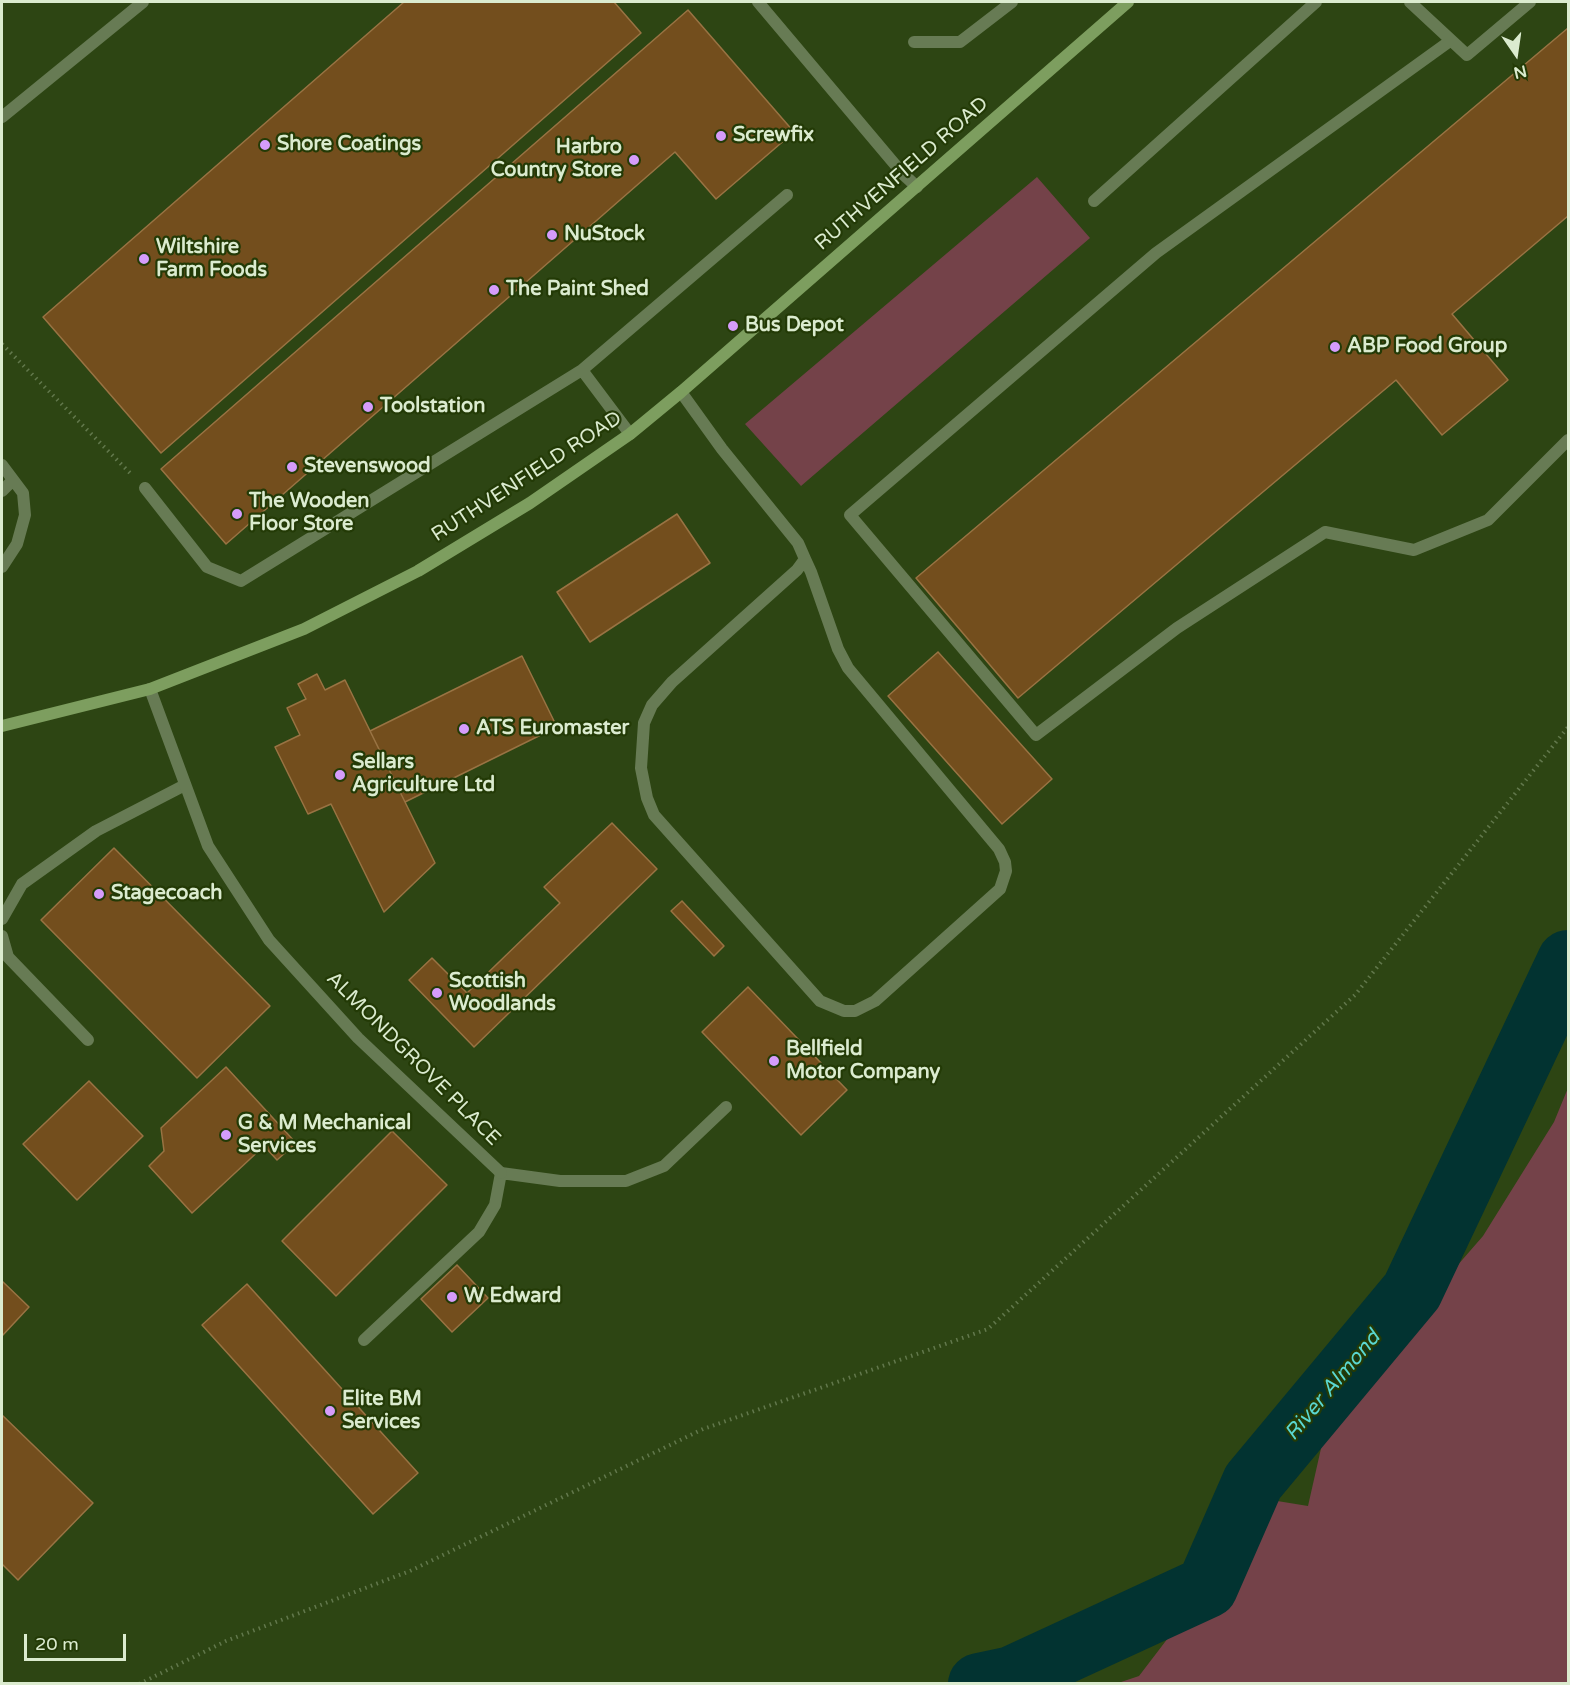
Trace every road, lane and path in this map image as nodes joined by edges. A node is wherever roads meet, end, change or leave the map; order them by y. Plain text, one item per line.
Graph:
1 (143, 2) edge
2 (758, 2) edge
3 (1012, 2) edge
4 (1128, 2) edge
5 (1316, 2) edge
6 (1410, 2) edge
7 (1530, 2) edge
8 (1450, 41) junction
9 (914, 42) dead end
10 (2, 117) edge
11 (917, 187) junction
12 (787, 195) dead end
13 (1094, 201) dead end
14 (2, 344) edge
15 (582, 370) junction
16 (681, 392) junction
17 (630, 434) junction
18 (1569, 440) edge
19 (2, 465) edge
20 (13, 480) junction
21 (145, 488) joint
22 (2, 491) edge
23 (805, 559) junction
24 (2, 567) edge
25 (150, 689) junction
26 (2, 726) edge
27 (1569, 727) edge
28 (185, 785) junction
29 (2, 919) edge
30 (2, 936) edge
31 (88, 1040) dead end
32 (726, 1107) dead end
33 (501, 1173) junction
34 (364, 1340) dead end
35 (139, 1683) edge

1 - 10 street
2 - 11 street
3 - 9 street
4 - 11 street, RUTHVENFIELD ROAD
5 - 13 street
6 - 8 street
7 - 8 street
8 - 18 street
11 - 16 street, RUTHVENFIELD ROAD
12 - 15 street
14 - 21 path
15 - 17 street
15 - 21 street
16 - 17 street, RUTHVENFIELD ROAD
16 - 23 street
17 - 25 street, RUTHVENFIELD ROAD
19 - 20 street
20 - 22 street
20 - 24 street
23 - 23 street
25 - 26 street, RUTHVENFIELD ROAD
25 - 28 street, ALMONDGROVE PLACE
27 - 35 path
28 - 29 street
28 - 33 street, ALMONDGROVE PLACE
30 - 31 street
32 - 33 street
33 - 34 street

